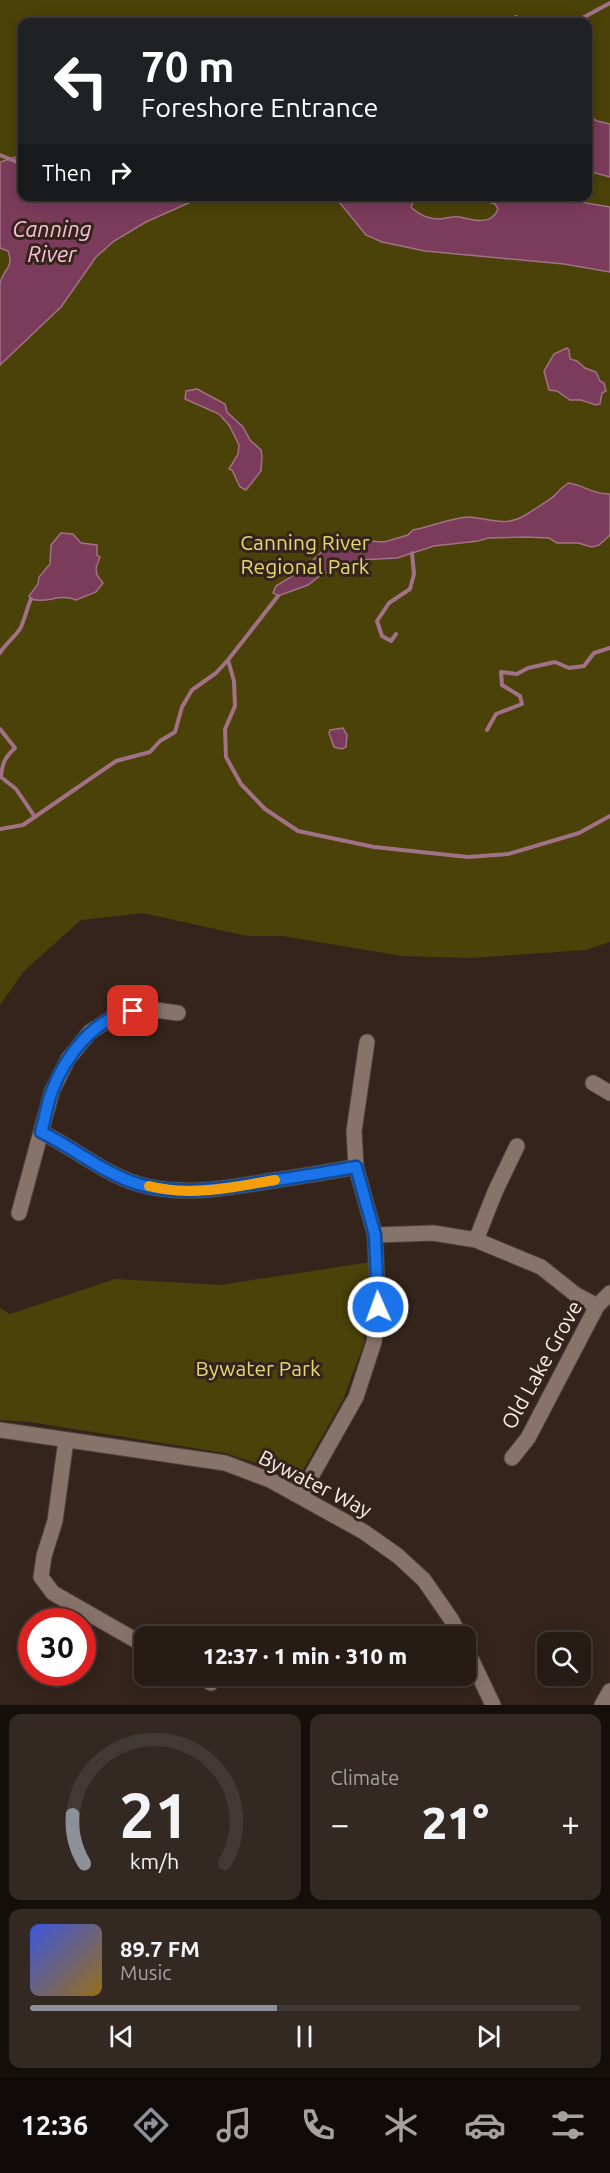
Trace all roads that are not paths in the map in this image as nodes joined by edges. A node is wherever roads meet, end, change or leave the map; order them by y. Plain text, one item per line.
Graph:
1 (178, 1013) dead end
2 (367, 1042) dead end
3 (593, 1083) dead end
4 (610, 1093) edge
5 (41, 1132) junction
6 (517, 1146) dead end
7 (356, 1167) junction
8 (19, 1213) dead end
9 (375, 1235) junction
10 (476, 1240) junction
11 (610, 1293) edge
12 (597, 1306) junction
13 (0, 1430) edge
14 (66, 1440) junction
15 (512, 1458) dead end
16 (300, 1496) junction
17 (455, 1626) edge
18 (134, 1639) edge
19 (476, 1669) edge
20 (610, 1691) edge
21 (493, 1705) edge
22 (602, 1705) edge

1 - 5 street
2 - 7 street
3 - 4 street
5 - 7 street
5 - 8 street
6 - 10 street
7 - 9 street
9 - 10 street
9 - 16 street
10 - 12 street
11 - 12 street, Old Lake Grove
12 - 15 street, Old Lake Grove
13 - 14 street, Bywater Way
14 - 16 street, Bywater Way
14 - 18 street
16 - 17 street, Bywater Way
19 - 21 street
20 - 22 street

